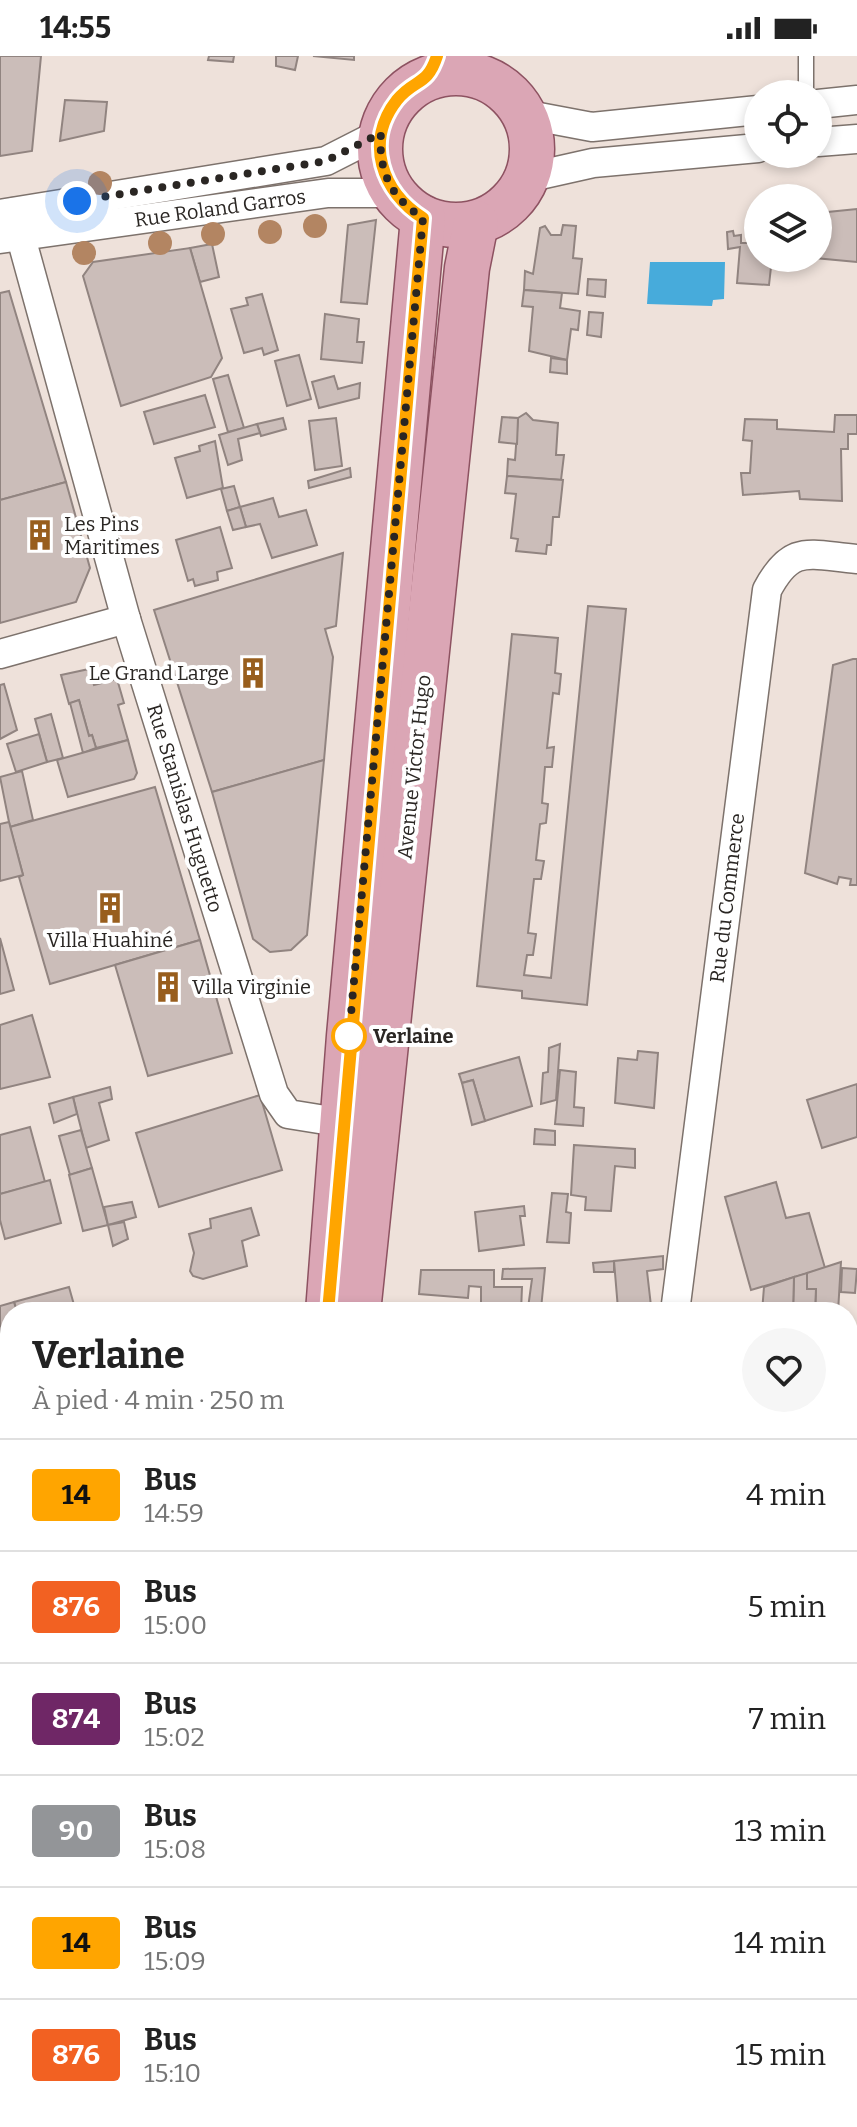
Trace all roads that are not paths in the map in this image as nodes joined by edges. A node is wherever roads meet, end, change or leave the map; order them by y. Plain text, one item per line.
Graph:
1 (806, 56) edge
2 (434, 66) edge
3 (806, 80) edge
4 (505, 85) edge
5 (857, 100) edge
6 (832, 103) edge
7 (744, 111) edge
8 (381, 133) junction
9 (857, 139) edge
10 (832, 141) edge
11 (744, 149) edge
12 (526, 178) junction
13 (408, 206) junction
14 (476, 223) junction
15 (9, 225) edge
16 (857, 559) edge
17 (126, 619) junction
18 (0, 654) edge
19 (344, 1123) junction
20 (329, 1302) edge
21 (359, 1302) edge
22 (676, 1302) edge

1 - 3 lane
2 - 4 main road
2 - 8 main road
4 - 7 street
4 - 12 main road
5 - 6 street
8 - 13 main road
8 - 15 street, Rue Roland Garros
9 - 10 street
11 - 12 street
12 - 14 main road
13 - 14 main road
13 - 15 street, Rue Roland Garros
13 - 19 main road, Avenue Victor Hugo
14 - 21 main road, Avenue Victor Hugo
15 - 17 street, Rue Stanislas Huguetto
16 - 22 street, Rue du Commerce
17 - 18 street
17 - 19 street, Rue Stanislas Huguetto
19 - 20 main road, Avenue Victor Hugo

